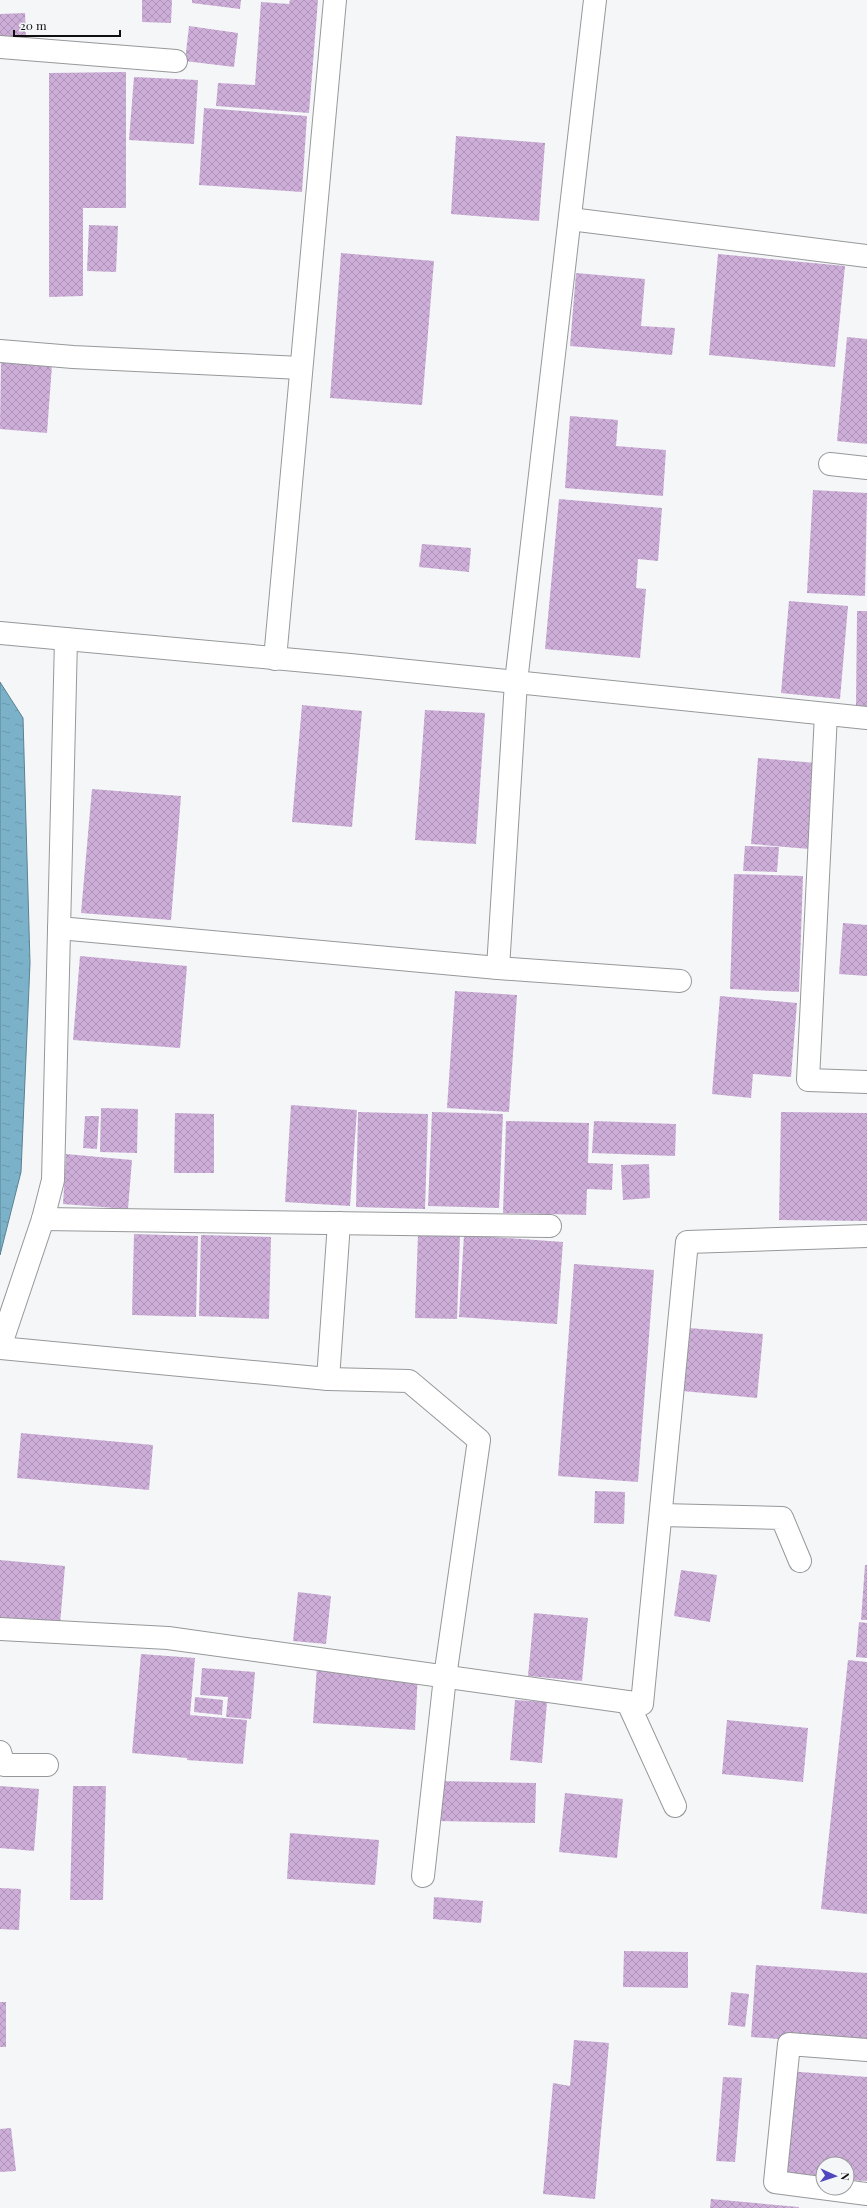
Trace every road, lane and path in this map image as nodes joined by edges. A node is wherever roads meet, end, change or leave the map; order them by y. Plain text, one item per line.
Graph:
1 (335, 0) edge
2 (596, 0) edge
3 (0, 46) edge
4 (176, 61) dead end
5 (570, 219) junction
6 (867, 256) edge
7 (0, 351) edge
8 (301, 368) junction
9 (830, 464) dead end
10 (867, 468) edge
11 (0, 633) edge
12 (66, 639) junction
13 (275, 659) junction
14 (516, 682) junction
15 (826, 714) junction
16 (867, 718) edge
17 (59, 928) junction
18 (498, 968) junction
19 (680, 982) dead end
20 (867, 1082) edge
21 (43, 1219) junction
22 (339, 1223) junction
23 (550, 1226) dead end
24 (867, 1236) edge
25 (0, 1347) edge
26 (328, 1379) junction
27 (661, 1515) junction
28 (800, 1561) dead end
29 (0, 1629) edge
30 (445, 1677) junction
31 (628, 1702) junction
32 (0, 1752) edge
33 (47, 1765) dead end
34 (675, 1806) dead end
35 (423, 1876) dead end
36 (867, 2050) edge
37 (867, 2194) edge

1 - 8 street
2 - 5 street
3 - 4 street
5 - 6 street
5 - 14 street
7 - 8 street
8 - 13 street
9 - 10 street
11 - 12 street
12 - 13 street
12 - 17 street
13 - 14 street
14 - 15 street
14 - 18 street
15 - 16 street
15 - 20 street
17 - 18 street
17 - 21 street
18 - 19 street
21 - 22 street
21 - 25 street
22 - 23 street
22 - 26 street
24 - 27 street
25 - 26 street
26 - 30 street
27 - 28 street
27 - 31 street
29 - 30 street
30 - 31 street
30 - 35 street
31 - 34 street
32 - 33 street
36 - 37 street

